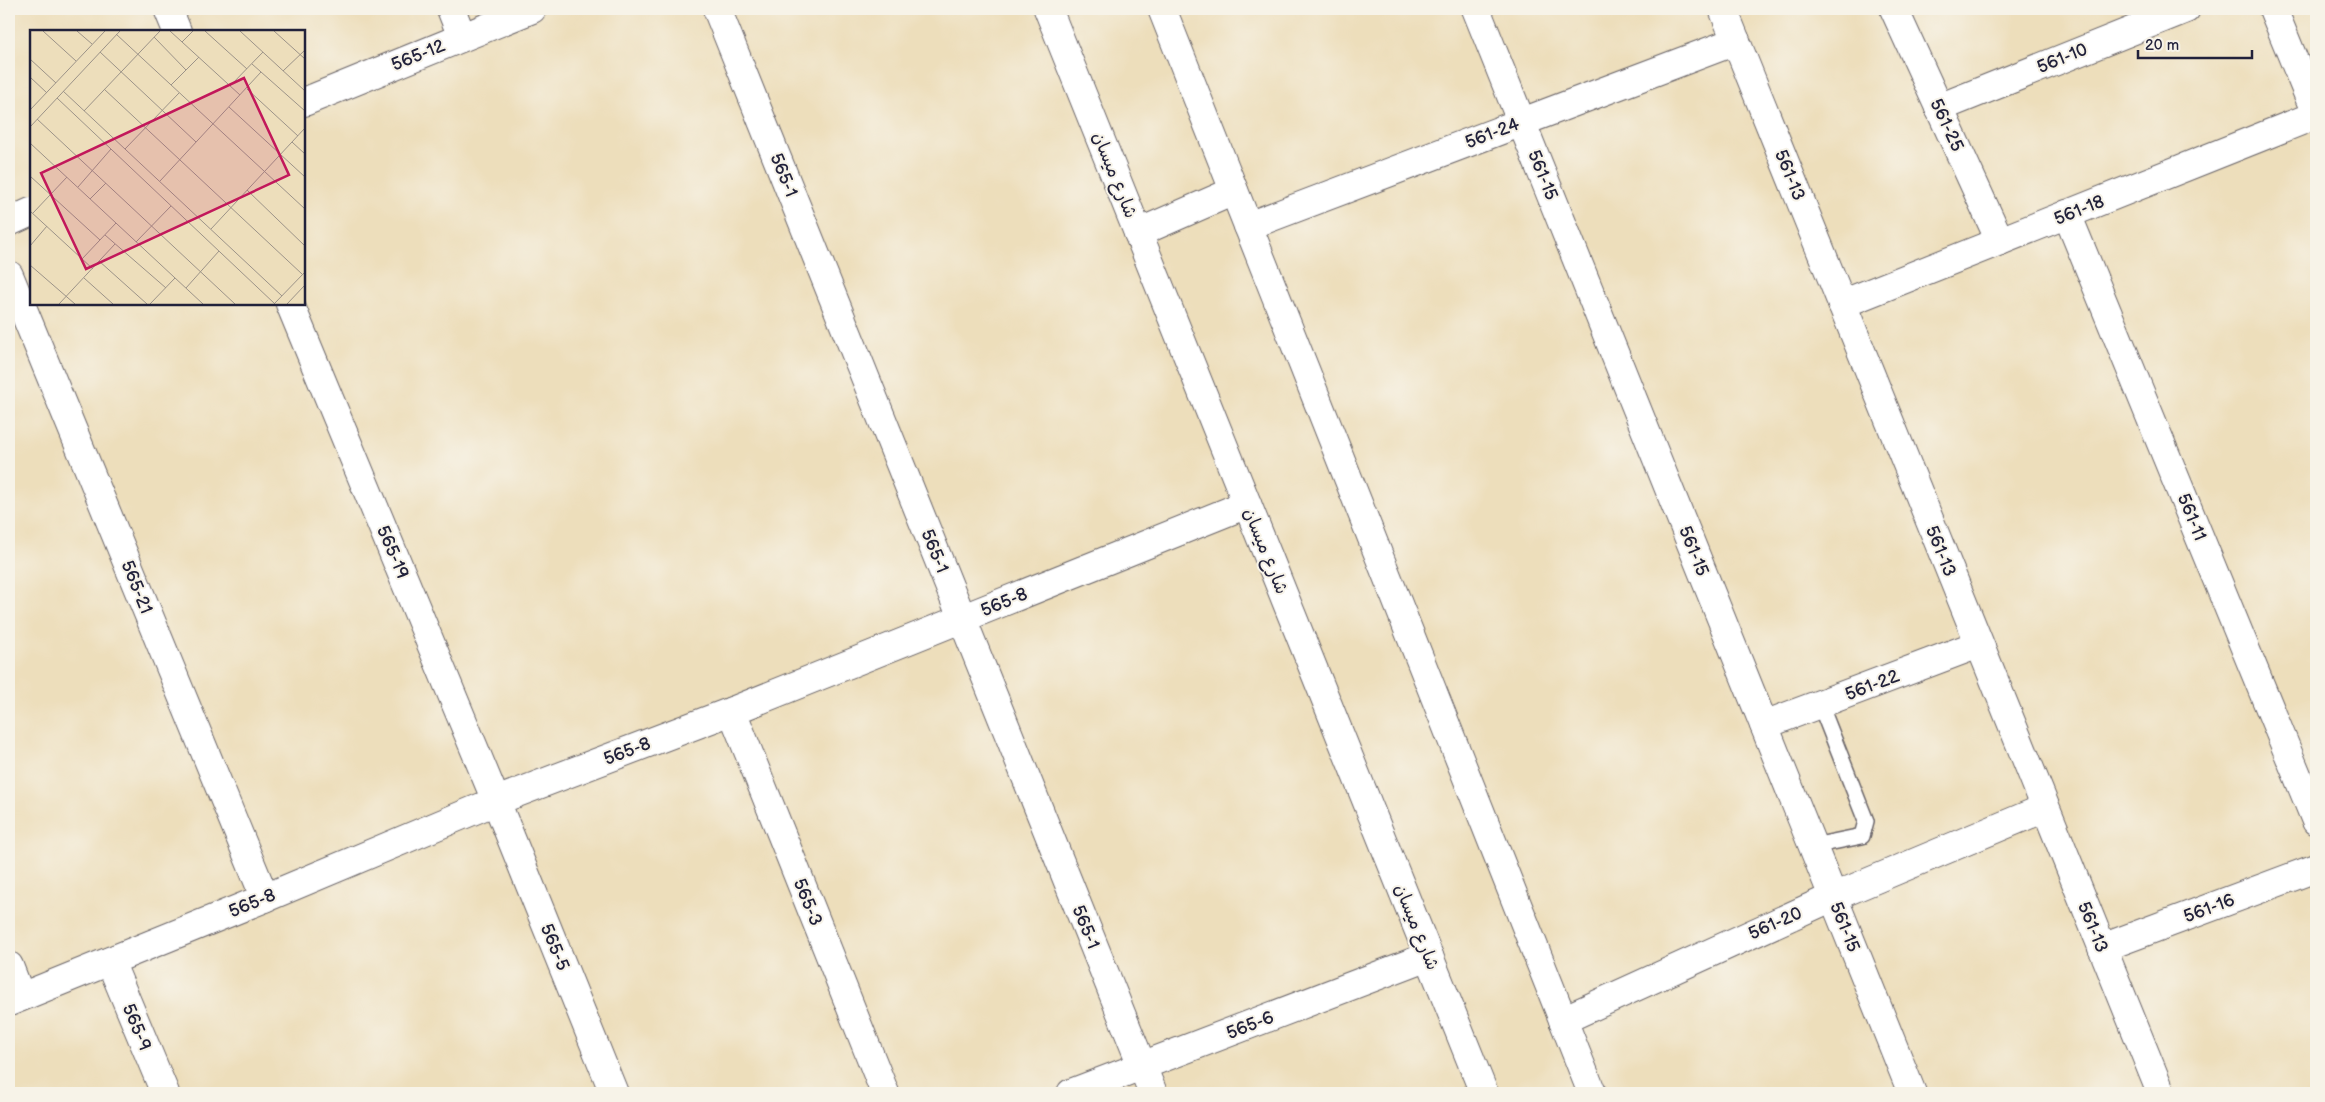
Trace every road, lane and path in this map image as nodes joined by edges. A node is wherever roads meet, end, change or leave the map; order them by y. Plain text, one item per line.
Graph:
1 (168, 9) edge
2 (451, 9) edge
3 (532, 9) edge
4 (717, 9) edge
5 (1048, 9) edge
6 (1162, 9) edge
7 (1476, 9) edge
8 (1723, 9) edge
9 (1894, 9) edge
10 (2273, 9) edge
11 (2173, 11) edge
12 (177, 30) edge
13 (462, 38) junction
14 (1736, 41) junction
15 (305, 102) edge
16 (1939, 108) junction
17 (2316, 115) edge
18 (1521, 122) junction
19 (1234, 191) junction
20 (30, 212) edge
21 (2068, 214) junction
22 (9, 222) edge
23 (1248, 226) junction
24 (1138, 233) junction
25 (2000, 241) junction
26 (9, 275) edge
27 (1842, 304) junction
28 (290, 305) edge
29 (1247, 504) junction
30 (962, 619) junction
31 (1979, 644) junction
32 (1820, 704) junction
33 (732, 711) junction
34 (1764, 725) junction
35 (496, 801) junction
36 (2045, 808) junction
37 (2316, 821) edge
38 (1813, 846) junction
39 (2316, 868) edge
40 (1833, 897) junction
41 (265, 898) junction
42 (2102, 948) junction
43 (1428, 956) junction
44 (110, 961) junction
45 (9, 966) edge
46 (15, 999) edge
47 (1563, 1020) junction
48 (1142, 1066) junction
49 (161, 1092) edge
50 (614, 1093) edge
51 (885, 1093) edge
52 (1071, 1093) edge
53 (1153, 1093) edge
54 (1484, 1093) edge
55 (1592, 1093) edge
56 (1912, 1093) edge
57 (2161, 1093) edge

1 - 12 street
2 - 13 street
3 - 13 street, 565-12
4 - 30 street, 565-1
5 - 24 street, شارع ميسان
6 - 19 street
7 - 18 street, 561-15
8 - 14 street, 561-13
9 - 16 street, 561-25
10 - 17 street
11 - 16 street, 561-10
13 - 15 street, 565-12
14 - 18 street, 561-24
14 - 27 street, 561-13
16 - 25 street, 561-25
17 - 21 street, 561-18
18 - 23 street, 561-24
18 - 34 street, 561-15
19 - 23 street
19 - 24 street
20 - 22 street
21 - 25 street, 561-18
21 - 37 street, 561-11
23 - 47 street
24 - 29 street, شارع ميسان
25 - 27 street, 561-18
26 - 41 street, 565-21
27 - 31 street, 561-13
28 - 35 street, 565-19
29 - 30 street, 565-8
29 - 43 street, شارع ميسان
30 - 33 street, 565-8
30 - 48 street, 565-1
31 - 32 street, 561-22
31 - 36 street, 561-13
32 - 34 street, 561-22
32 - 38 lane
33 - 35 street, 565-8
33 - 51 street, 565-3
34 - 38 street, 561-15
35 - 41 street, 565-8
35 - 50 street, 565-5
36 - 40 street, 561-20
36 - 42 street, 561-13
38 - 40 street, 561-15
39 - 42 street, 561-16
40 - 47 street, 561-20
40 - 56 street, 561-15
41 - 44 street, 565-8
42 - 57 street, 561-13
43 - 48 street, 565-6
43 - 54 street, شارع ميسان
44 - 46 street, 565-8
44 - 49 street, 565-9
45 - 46 street
47 - 55 street
48 - 52 street, 565-6
48 - 53 street, 565-1

